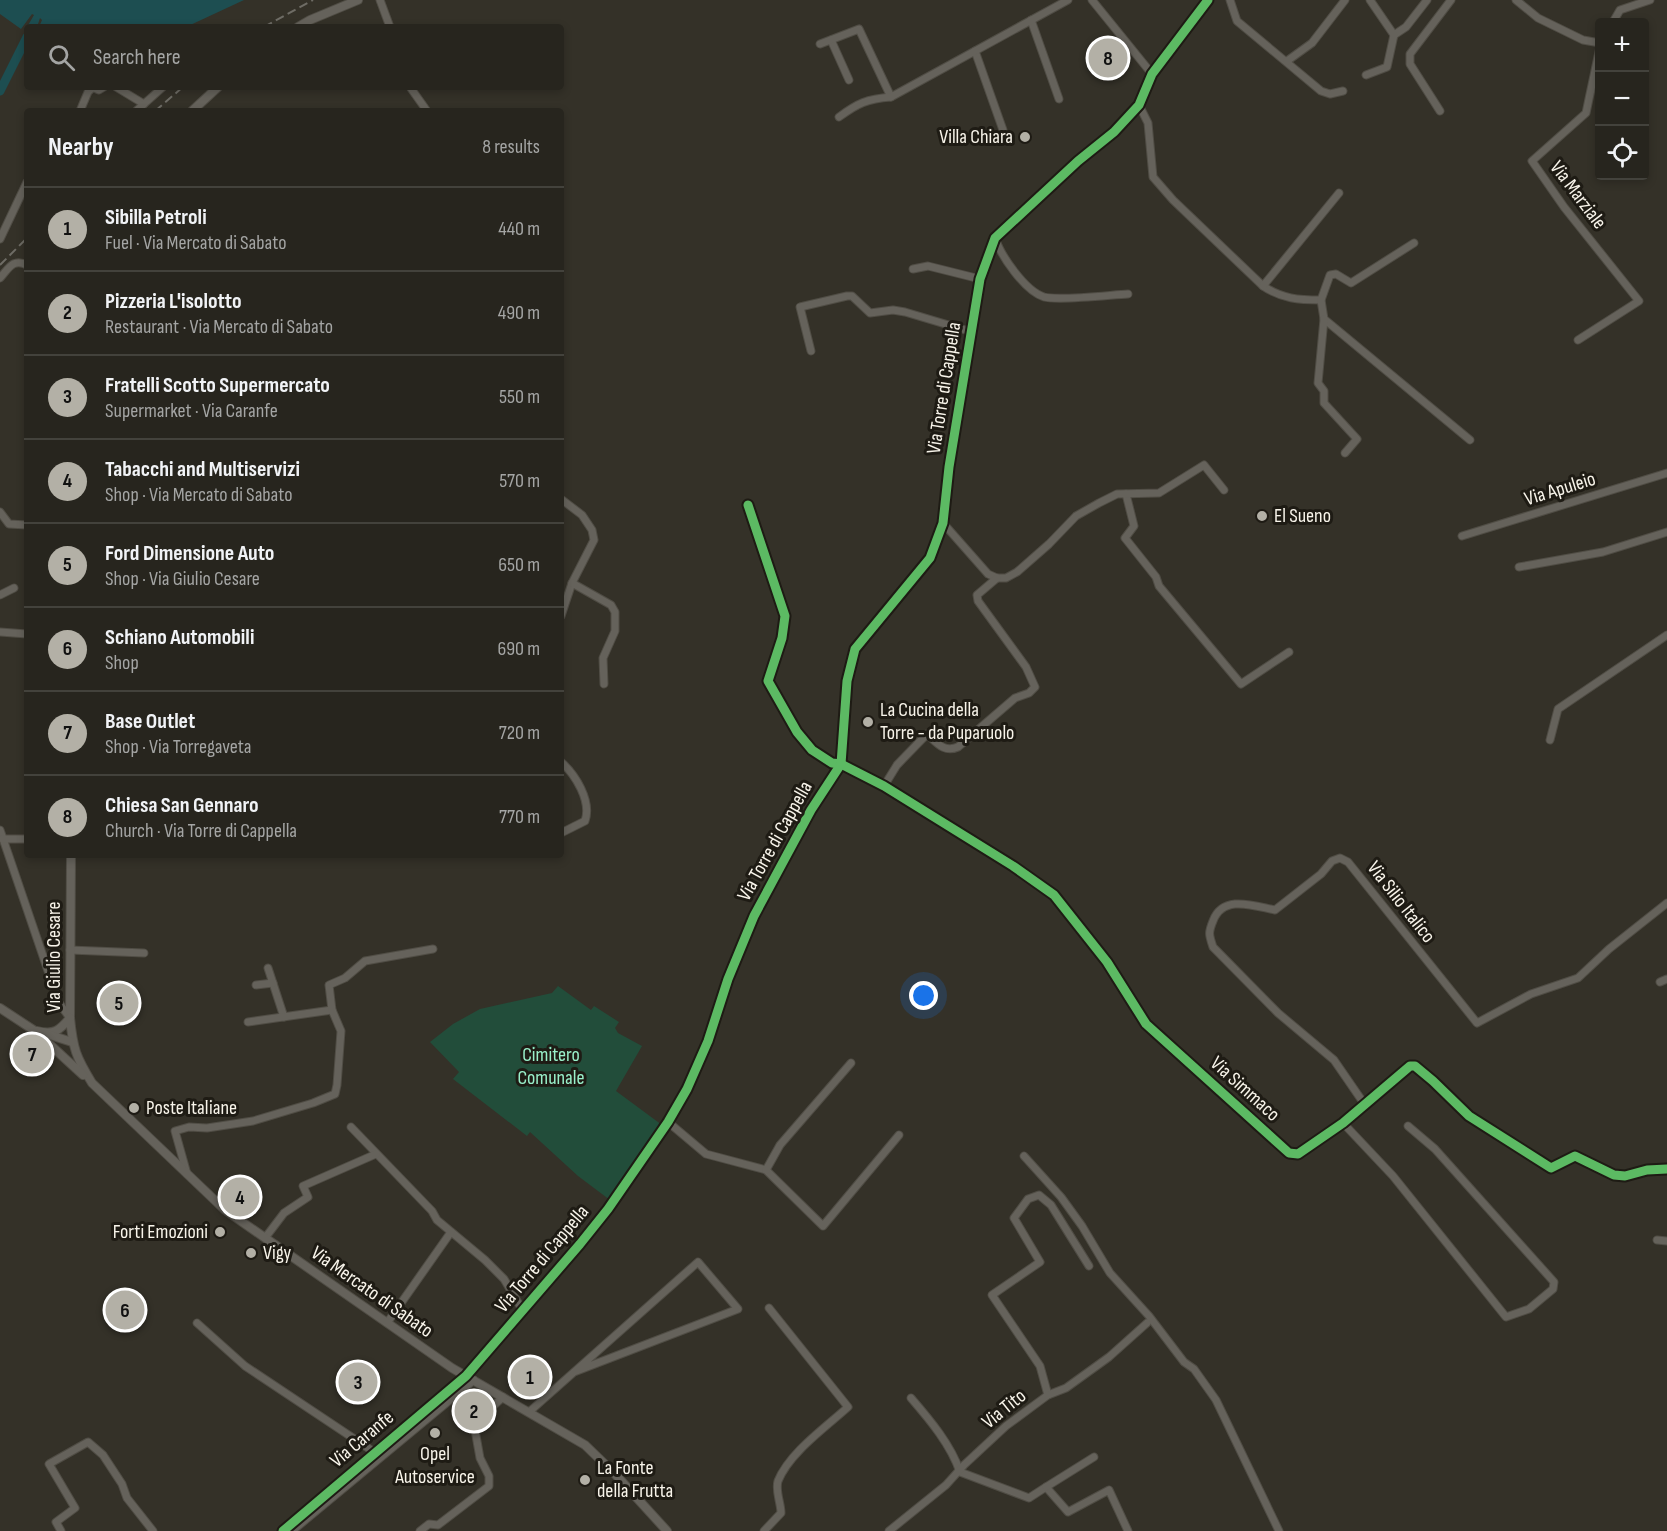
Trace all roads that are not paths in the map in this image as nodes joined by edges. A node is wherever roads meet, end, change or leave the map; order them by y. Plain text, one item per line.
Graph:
1 (358, 0) edge
2 (380, 0) edge
3 (1068, 0) edge
4 (1092, 0) edge
5 (1208, 0) edge
6 (1230, 0) edge
7 (1345, 0) edge
8 (1370, 0) edge
9 (1427, 0) edge
10 (1451, 0) edge
11 (1516, 0) edge
12 (1650, 0) edge
13 (1615, 18) edge
14 (1030, 20) junction
15 (303, 24) edge
16 (389, 24) edge
17 (1394, 35) junction
18 (831, 40) junction
19 (820, 44) dead end
20 (1595, 44) edge
21 (975, 51) junction
22 (1287, 61) junction
23 (1595, 66) edge
24 (1152, 74) junction
25 (1366, 75) dead end
26 (849, 80) dead end
27 (90, 90) edge
28 (121, 90) edge
29 (160, 90) edge
30 (215, 90) edge
31 (412, 90) edge
32 (1342, 92) dead end
33 (891, 97) junction
34 (1059, 99) dead end
35 (144, 104) junction
36 (1139, 105) junction
37 (81, 108) edge
38 (139, 108) edge
39 (195, 108) edge
40 (425, 108) edge
41 (1440, 111) dead end
42 (839, 117) dead end
43 (1003, 130) dead end
44 (24, 188) edge
45 (1339, 193) dead end
46 (995, 238) junction
47 (0, 239) edge
48 (1414, 243) dead end
49 (24, 264) edge
50 (914, 268) dead end
51 (0, 278) edge
52 (981, 279) junction
53 (1263, 286) junction
54 (1128, 294) dead end
55 (1321, 300) junction
56 (1324, 319) junction
57 (972, 332) junction
58 (1578, 340) dead end
59 (811, 351) dead end
60 (1470, 440) dead end
61 (1345, 453) dead end
62 (1667, 473) edge
63 (1224, 490) dead end
64 (1126, 494) junction
65 (564, 501) edge
66 (748, 505) dead end
67 (0, 512) edge
68 (944, 523) junction
69 (24, 525) edge
70 (1667, 532) edge
71 (1462, 536) dead end
72 (1519, 567) dead end
73 (997, 578) junction
74 (572, 583) junction
75 (14, 588) dead end
76 (0, 595) edge
77 (564, 607) edge
78 (0, 632) edge
79 (24, 633) edge
80 (1667, 635) edge
81 (1289, 652) dead end
82 (604, 684) dead end
83 (1550, 740) dead end
84 (841, 765) junction
85 (564, 766) edge
86 (884, 786) junction
87 (0, 830) edge
88 (564, 832) edge
89 (24, 838) edge
90 (3, 839) junction
91 (71, 858) edge
92 (1667, 903) edge
93 (433, 949) dead end
94 (70, 950) junction
95 (144, 953) dead end
96 (268, 968) dead end
97 (273, 983) junction
98 (256, 985) dead end
99 (0, 1008) edge
100 (332, 1010) junction
101 (284, 1017) junction
102 (70, 1018) junction
103 (248, 1022) dead end
104 (35, 1031) junction
105 (72, 1042) junction
106 (51, 1044) junction
107 (77, 1058) joint
108 (851, 1063) dead end
109 (92, 1083) junction
110 (1365, 1105) junction
111 (668, 1122) junction
112 (1343, 1123) junction
113 (1408, 1126) dead end
114 (351, 1127) dead end
115 (899, 1135) dead end
116 (376, 1154) junction
117 (1024, 1156) dead end
118 (1667, 1169) edge
119 (766, 1170) junction
120 (187, 1174) junction
121 (451, 1232) junction
122 (265, 1238) junction
123 (1657, 1240) dead end
124 (1667, 1241) edge
125 (1089, 1266) dead end
126 (769, 1308) dead end
127 (523, 1311) junction
128 (197, 1323) dead end
129 (387, 1323) junction
130 (1147, 1323) dead end
131 (574, 1372) junction
132 (470, 1378) junction
133 (1048, 1395) junction
134 (503, 1396) junction
135 (912, 1398) dead end
136 (529, 1412) junction
137 (374, 1452) junction
138 (1094, 1457) dead end
139 (960, 1472) junction
140 (1046, 1487) junction
141 (440, 1528) edge
142 (61, 1531) edge
143 (153, 1531) edge
144 (283, 1531) edge
145 (292, 1531) edge
146 (420, 1531) edge
147 (667, 1531) edge
148 (764, 1531) edge
149 (889, 1531) edge
150 (1128, 1531) edge
151 (1279, 1531) edge

1 - 15 street
2 - 16 street
3 - 14 street
4 - 24 street
5 - 24 street, Via Torre di Cappella
6 - 22 street
7 - 22 street
8 - 17 street
9 - 17 street
10 - 41 street
11 - 20 street, Via Marziale
12 - 13 street
14 - 21 street
14 - 34 street
17 - 25 street
18 - 19 street
18 - 26 street
18 - 33 street
21 - 33 street
21 - 43 street
22 - 32 street
23 - 58 street, Via Marziale
24 - 36 street, Via Torre di Cappella
27 - 37 street
28 - 35 street
29 - 35 street
30 - 39 street
31 - 40 street
33 - 42 street
35 - 38 street
36 - 46 street, Via Torre di Cappella
36 - 53 street
44 - 47 street
45 - 53 street
46 - 52 street, Via Torre di Cappella
46 - 54 street
48 - 55 street
49 - 51 street
50 - 52 street
52 - 57 street, Via Torre di Cappella
53 - 55 street
55 - 56 street
56 - 60 street
56 - 61 street
57 - 59 street
57 - 68 street, Via Torre di Cappella
62 - 71 street, Via Apuleio
63 - 64 street
64 - 73 street
64 - 81 street
65 - 74 street
66 - 84 street, Via Simmaco
67 - 69 street
68 - 73 street
68 - 84 street, Via Torre di Cappella
70 - 72 street
73 - 86 street
74 - 77 street
74 - 82 street
75 - 76 street
78 - 79 street
80 - 83 street
84 - 86 street, Via Simmaco
84 - 111 street, Via Torre di Cappella
85 - 88 street
86 - 112 street, Via Simmaco
87 - 90 street
89 - 90 street
90 - 102 street
91 - 94 street, Via Giulio Cesare
92 - 110 street, Via Silio Italico
93 - 100 street
94 - 95 street
94 - 102 street, Via Giulio Cesare
96 - 97 street
97 - 98 street
97 - 101 street
99 - 104 street
100 - 101 street
100 - 120 street
101 - 103 street
102 - 104 street
102 - 105 street, Via Giulio Cesare
104 - 105 street
104 - 106 street
105 - 106 street
105 - 107 street, Via Giulio Cesare
106 - 109 street
107 - 109 street, Via Mercato di Sabato
108 - 119 street
109 - 120 street, Via Mercato di Sabato
110 - 112 street, Via Simmaco
110 - 118 street, Via Simmaco
111 - 119 street
111 - 127 street, Via Torre di Cappella
112 - 113 street
114 - 116 street
115 - 119 street
116 - 121 street
116 - 122 street
117 - 151 street
120 - 122 street, Via Mercato di Sabato
121 - 127 street
121 - 129 street
122 - 129 street, Via Mercato di Sabato
123 - 124 street
125 - 133 street
126 - 148 street
127 - 132 street, Via Torre di Cappella
128 - 137 street
129 - 132 street, Via Mercato di Sabato
130 - 133 street, Via Tito
131 - 131 street
131 - 136 street
132 - 134 street, Via Mercato di Sabato
132 - 137 street, Via Caranfe
132 - 145 street
133 - 139 street, Via Tito
134 - 136 street, Via Mercato di Sabato
134 - 141 street
135 - 139 street
136 - 147 street, Via Mercato di Sabato
137 - 144 street, Via Caranfe
138 - 140 street
139 - 140 street
139 - 149 street, Via Tito
140 - 150 street
141 - 146 street
142 - 143 street

